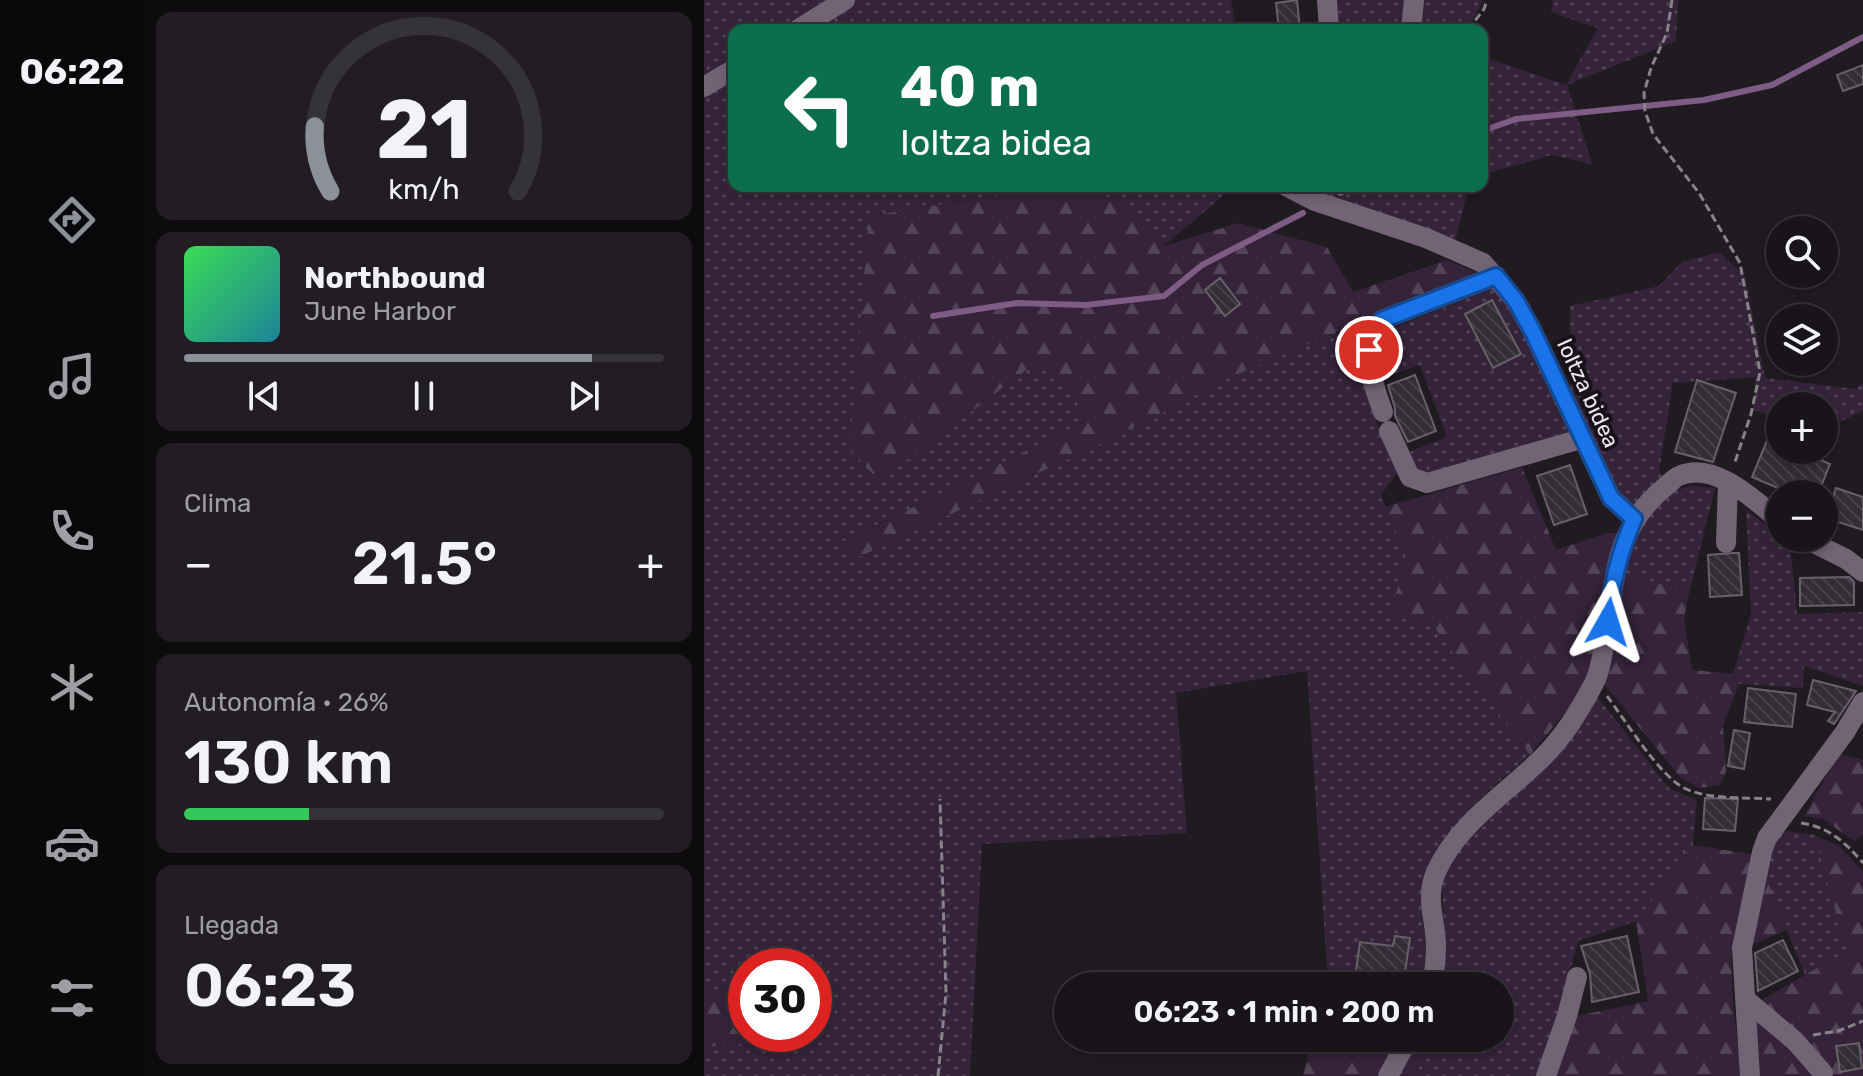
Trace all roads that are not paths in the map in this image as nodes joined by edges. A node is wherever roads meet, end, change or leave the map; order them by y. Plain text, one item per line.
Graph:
1 (845, 0) edge
2 (1327, 0) edge
3 (1414, 0) edge
4 (807, 24) edge
5 (1329, 24) edge
6 (1412, 24) edge
7 (728, 73) edge
8 (704, 87) edge
9 (1310, 193) edge
10 (1496, 276) junction
11 (1581, 439) junction
12 (1728, 482) junction
13 (1766, 510) edge
14 (1634, 519) junction
15 (1726, 543) dead end
16 (1832, 552) edge
17 (1863, 572) edge
18 (1863, 702) edge
19 (1433, 972) edge
20 (1577, 977) dead end
21 (1745, 999) junction
22 (1403, 1052) edge
23 (1396, 1071) edge
24 (1823, 1073) dead end
25 (1546, 1076) edge
26 (1750, 1076) edge

1 - 4 street
2 - 5 street
3 - 6 street
7 - 8 street
9 - 10 street, Ioltza bidea
10 - 11 street, Ioltza bidea
10 - 11 street
11 - 14 street, Ioltza bidea
12 - 13 street
12 - 14 street
12 - 15 street
14 - 19 street
16 - 17 street
18 - 21 street
20 - 25 street
21 - 24 street
21 - 26 street
22 - 23 street

